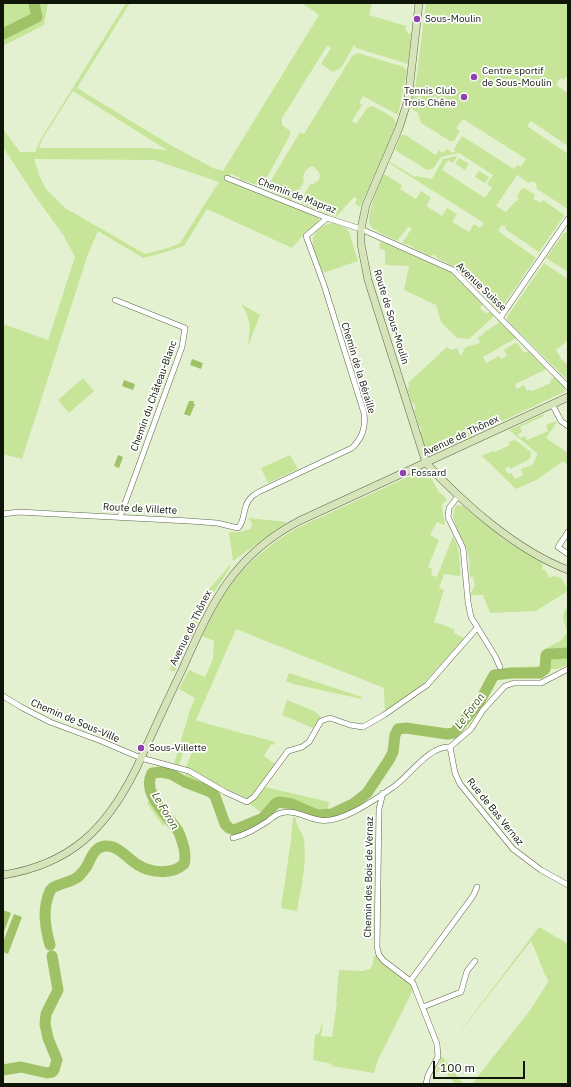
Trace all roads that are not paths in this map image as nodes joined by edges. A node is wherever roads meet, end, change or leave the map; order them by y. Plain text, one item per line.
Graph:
1 (420, 3) edge
2 (227, 178) dead end
3 (327, 218) junction
4 (568, 219) edge
5 (362, 229) junction
6 (115, 300) dead end
7 (500, 318) junction
8 (568, 387) edge
9 (568, 397) edge
10 (552, 404) junction
11 (568, 426) edge
12 (426, 463) junction
13 (254, 495) joint
14 (459, 495) junction
15 (3, 514) edge
16 (120, 517) junction
17 (568, 532) edge
18 (568, 554) edge
19 (568, 570) edge
20 (477, 628) junction
21 (500, 667) dead end
22 (568, 669) edge
23 (3, 696) edge
24 (450, 747) junction
25 (141, 758) junction
26 (383, 793) junction
27 (233, 838) dead end
28 (3, 875) edge
29 (568, 885) edge
30 (477, 887) dead end
31 (475, 961) dead end
32 (411, 980) junction
33 (423, 1007) junction
34 (426, 1084) edge

1 - 5 main road, Route de Sous-Moulin
2 - 3 street, Chemin de Mapraz
3 - 5 street, Chemin de Mapraz
3 - 13 street, Chemin de la Béraille
4 - 7 street
5 - 7 street, Avenue Suisse
5 - 12 main road, Route de Sous-Moulin
6 - 16 street, Chemin du Château-Blanc
7 - 8 street, Avenue Suisse
9 - 10 main road, Avenue de Thônex
10 - 11 street
10 - 12 main road, Avenue de Thônex
12 - 14 main road, Route de Sous-Moulin
12 - 25 main road, Avenue de Thônex
13 - 16 street, Route de Villette
14 - 19 main road, Route de Sous-Moulin
14 - 20 street
15 - 16 street, Route de Villette
17 - 18 street
20 - 21 street
20 - 25 street, Chemin de Sous-Ville
22 - 24 street
23 - 25 street, Chemin de Sous-Ville
24 - 26 street
24 - 29 street, Rue de Bas Vernaz
25 - 28 main road, Avenue de Thônex
26 - 27 street
26 - 32 street, Chemin des Bois de Vernaz
30 - 32 street
31 - 33 street
32 - 33 street
33 - 34 street

